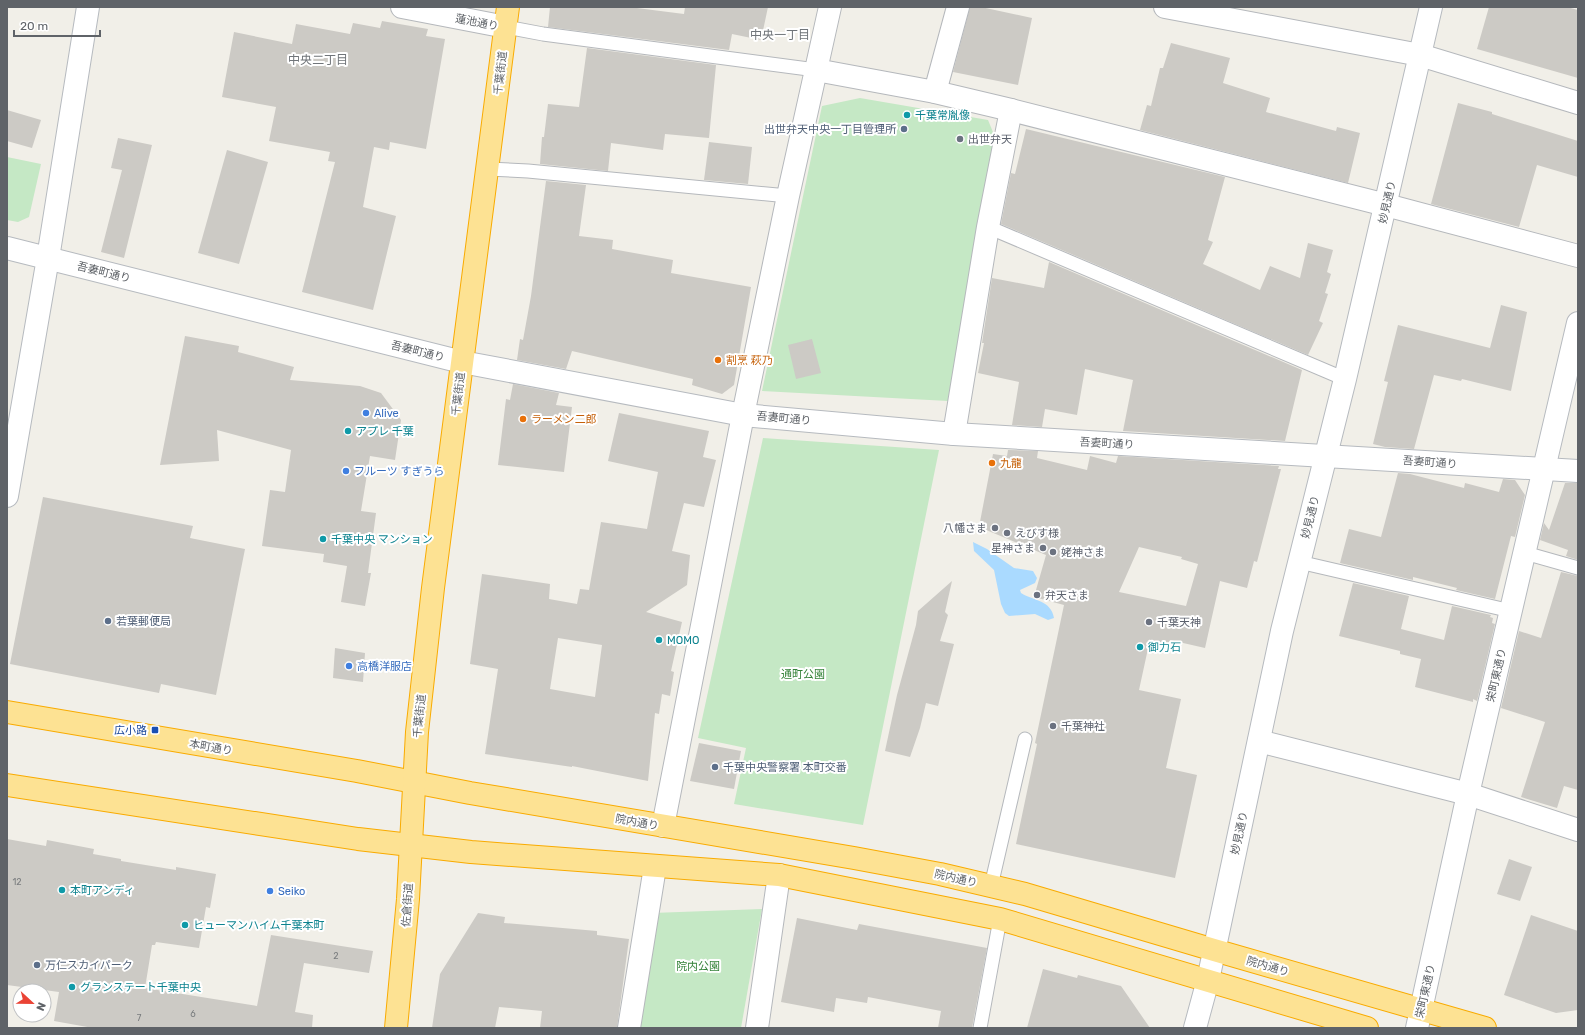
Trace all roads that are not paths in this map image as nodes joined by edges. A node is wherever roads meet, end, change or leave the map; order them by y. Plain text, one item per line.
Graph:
1 (88, 7) edge
2 (402, 7) edge
3 (830, 7) edge
4 (958, 7) edge
5 (1165, 7) edge
6 (1431, 7) edge
7 (1228, 13) edge
8 (507, 17) edge
9 (1420, 55) junction
10 (816, 70) junction
11 (935, 92) junction
12 (1578, 103) edge
13 (1011, 110) junction
14 (488, 169) junction
15 (788, 196) junction
16 (1386, 205) junction
17 (988, 227) junction
18 (7, 248) edge
19 (1578, 256) edge
20 (48, 258) junction
21 (1578, 323) edge
22 (462, 362) junction
23 (1345, 379) junction
24 (743, 415) junction
25 (954, 434) junction
26 (1325, 455) junction
27 (10, 459) edge
28 (1544, 469) junction
29 (1578, 471) edge
30 (7, 496) edge
31 (1525, 553) junction
32 (1299, 562) junction
33 (1578, 568) edge
34 (1511, 611) junction
35 (7, 712) edge
36 (1025, 739) dead end
37 (1259, 741) junction
38 (414, 782) junction
39 (7, 785) edge
40 (1468, 794) junction
41 (663, 826) junction
42 (1578, 830) edge
43 (411, 845) junction
44 (655, 866) junction
45 (779, 875) junction
46 (991, 886) junction
47 (1000, 919) junction
48 (1214, 950) junction
49 (1208, 980) junction
50 (1418, 1019) edge
51 (396, 1028) edge
52 (629, 1028) edge
53 (757, 1028) edge
54 (980, 1028) edge
55 (1195, 1028) edge
56 (1367, 1028) edge
57 (1486, 1028) edge

1 - 20 street
2 - 8 street, 蓮池通り
3 - 10 street
4 - 11 street
5 - 7 street
6 - 9 street, 妙見通り
7 - 9 street
8 - 10 lane
8 - 14 highway, 千葉街道
9 - 12 street
9 - 16 street, 妙見通り
10 - 11 street
10 - 15 street
11 - 13 street
13 - 16 street
13 - 17 street
14 - 15 lane
14 - 22 highway, 千葉街道
15 - 24 street
16 - 19 street
16 - 23 street, 妙見通り
17 - 23 lane
17 - 25 street
18 - 20 street, 吾妻町通り
20 - 22 street, 吾妻町通り
20 - 27 street
21 - 28 street, 栄町東通り
22 - 24 street, 吾妻町通り
22 - 38 highway, 千葉街道
23 - 26 street, 妙見通り
24 - 25 street, 吾妻町通り
24 - 41 street
25 - 26 street, 吾妻町通り
26 - 28 street, 吾妻町通り
26 - 32 street, 妙見通り
27 - 30 street
28 - 29 street, 吾妻町通り
28 - 31 street, 栄町東通り
31 - 33 lane
31 - 34 street, 栄町東通り
32 - 34 lane
32 - 37 street, 妙見通り
34 - 40 street, 栄町東通り
35 - 38 highway, 本町通り
36 - 46 lane
37 - 40 street
37 - 48 street, 妙見通り
38 - 41 highway, 院内通り
38 - 43 highway, 佐倉街道
39 - 43 highway
40 - 42 street
40 - 50 street, 栄町東通り
41 - 46 highway, 院内通り
43 - 44 highway
43 - 51 highway, 佐倉街道
44 - 45 highway
44 - 52 street
45 - 47 highway
45 - 53 street
46 - 48 highway, 院内通り
47 - 49 highway
47 - 54 lane
48 - 49 street, 妙見通り
48 - 50 highway, 院内通り
49 - 55 street, 妙見通り
49 - 56 highway
50 - 57 highway, 院内通り

